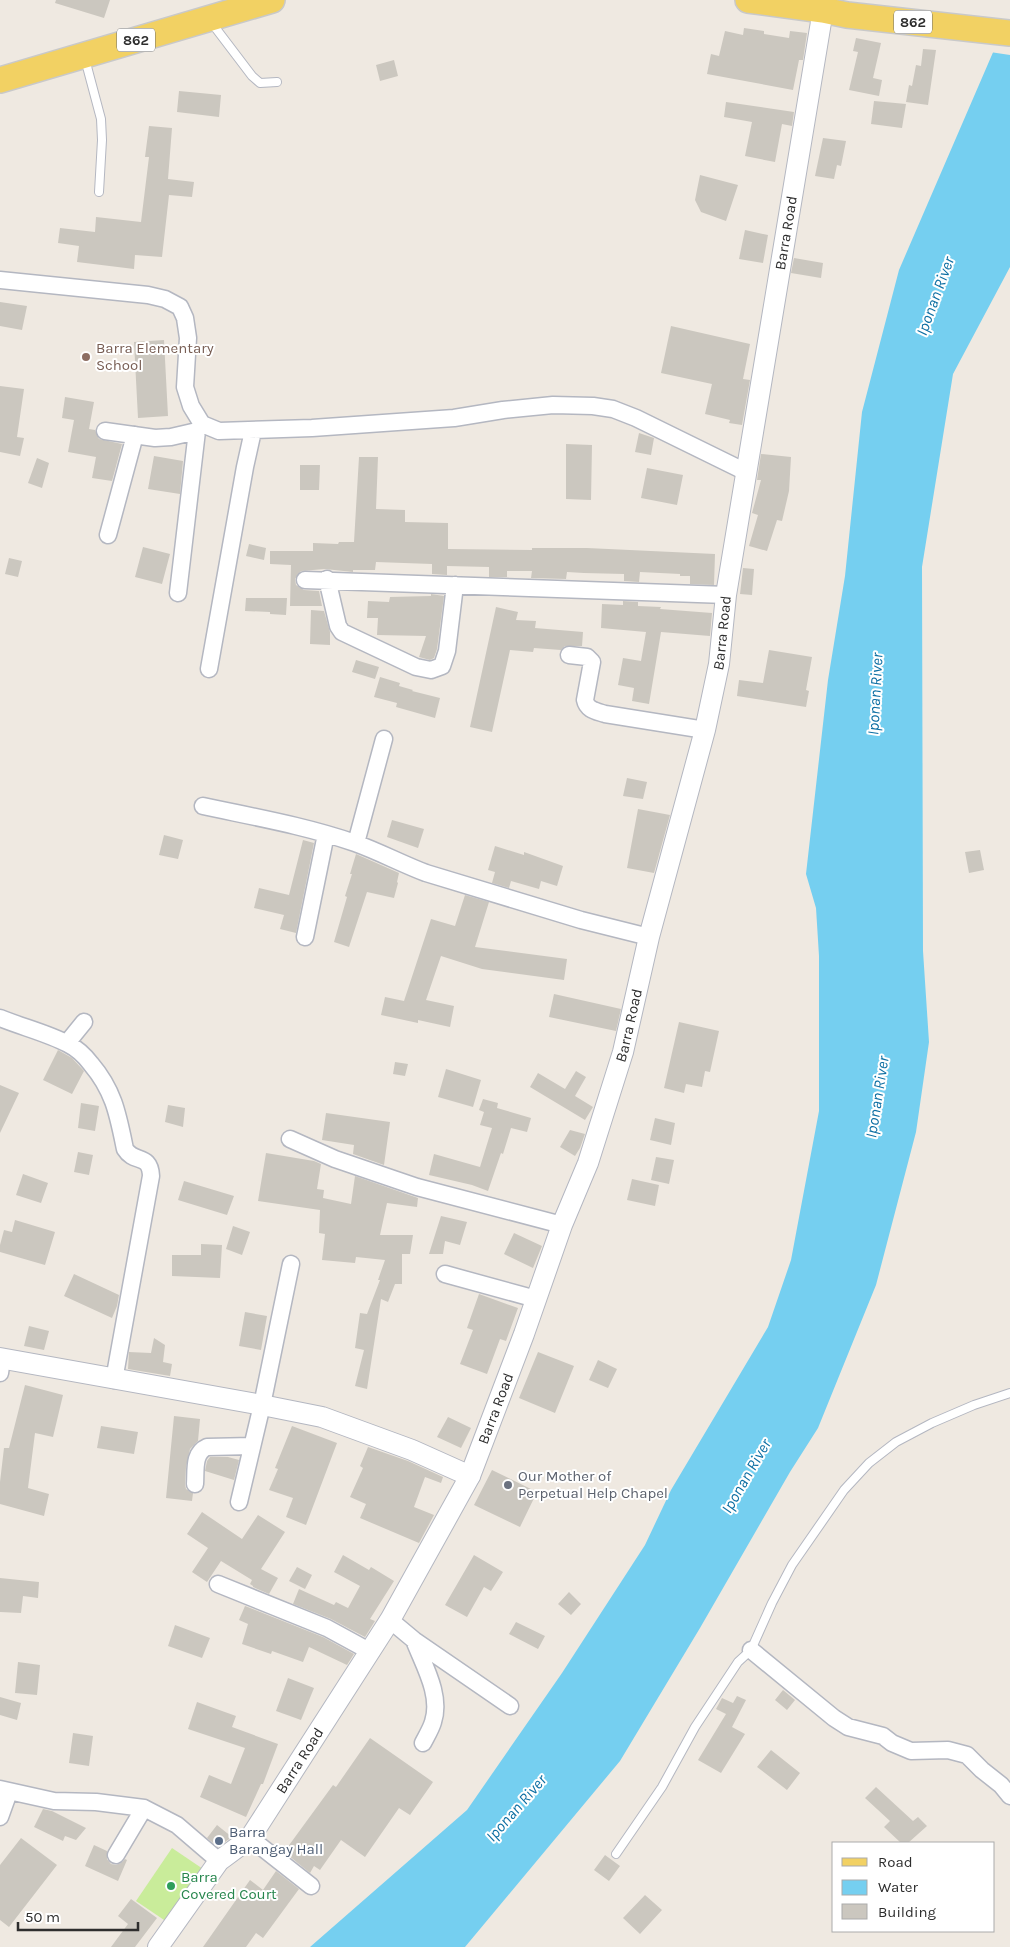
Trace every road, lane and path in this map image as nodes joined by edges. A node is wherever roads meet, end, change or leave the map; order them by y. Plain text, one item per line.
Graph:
1 (272, 0) edge
2 (748, 0) edge
3 (824, 5) edge
4 (208, 18) junction
5 (1010, 33) edge
6 (84, 55) junction
7 (0, 80) edge
8 (277, 82) dead end
9 (99, 192) dead end
10 (0, 280) edge
11 (199, 428) junction
12 (106, 431) dead end
13 (253, 431) junction
14 (135, 436) junction
15 (746, 472) junction
16 (108, 535) dead end
17 (327, 579) junction
18 (305, 580) dead end
19 (455, 585) junction
20 (178, 593) dead end
21 (726, 595) junction
22 (569, 655) dead end
23 (209, 669) dead end
24 (705, 730) junction
25 (384, 739) dead end
26 (203, 806) dead end
27 (326, 834) junction
28 (356, 844) junction
29 (649, 936) junction
30 (305, 937) dead end
31 (0, 1018) edge
32 (84, 1022) dead end
33 (67, 1043) junction
34 (290, 1139) dead end
35 (562, 1225) junction
36 (291, 1264) dead end
37 (446, 1274) dead end
38 (536, 1299) junction
39 (1, 1364) edge
40 (114, 1380) junction
41 (1010, 1393) edge
42 (262, 1405) junction
43 (252, 1446) junction
44 (470, 1476) junction
45 (195, 1484) dead end
46 (238, 1502) dead end
47 (218, 1584) dead end
48 (390, 1620) junction
49 (414, 1640) junction
50 (751, 1650) junction
51 (371, 1652) junction
52 (510, 1706) dead end
53 (423, 1743) dead end
54 (4, 1790) edge
55 (1010, 1796) edge
56 (144, 1808) junction
57 (0, 1817) edge
58 (250, 1838) junction
59 (616, 1854) dead end
60 (116, 1855) dead end
61 (219, 1861) junction
62 (311, 1886) dead end
63 (158, 1947) edge

1 - 4 main road, 862
2 - 3 main road, 862
3 - 5 main road, 862
3 - 15 street, Barra Road
4 - 6 main road, 862
4 - 8 lane
6 - 7 main road, 862
6 - 9 lane
10 - 11 street
11 - 13 street
11 - 14 street
11 - 20 street
12 - 14 street
13 - 15 street
13 - 23 street
14 - 16 street
15 - 21 street, Barra Road
17 - 18 street
17 - 19 street
17 - 19 street
19 - 21 street
21 - 24 street, Barra Road
22 - 24 street
24 - 29 street, Barra Road
25 - 28 street
26 - 27 street
27 - 28 street
27 - 30 street
28 - 29 street
29 - 35 street, Barra Road
31 - 33 street
32 - 33 street
33 - 40 street
34 - 35 street
35 - 38 street, Barra Road
36 - 42 street
37 - 38 street
38 - 44 street, Barra Road
39 - 40 street
40 - 42 street
41 - 50 lane
42 - 43 street
42 - 44 street
43 - 45 street
43 - 46 street
44 - 48 street, Barra Road
47 - 51 street
48 - 49 street
48 - 51 street, Barra Road
49 - 52 street
49 - 53 street
50 - 55 street
50 - 59 lane
51 - 58 street, Barra Road
54 - 56 street
54 - 57 street
56 - 60 street
56 - 61 street
58 - 61 street, Barra Road
58 - 62 street
61 - 63 street, Barra Road

